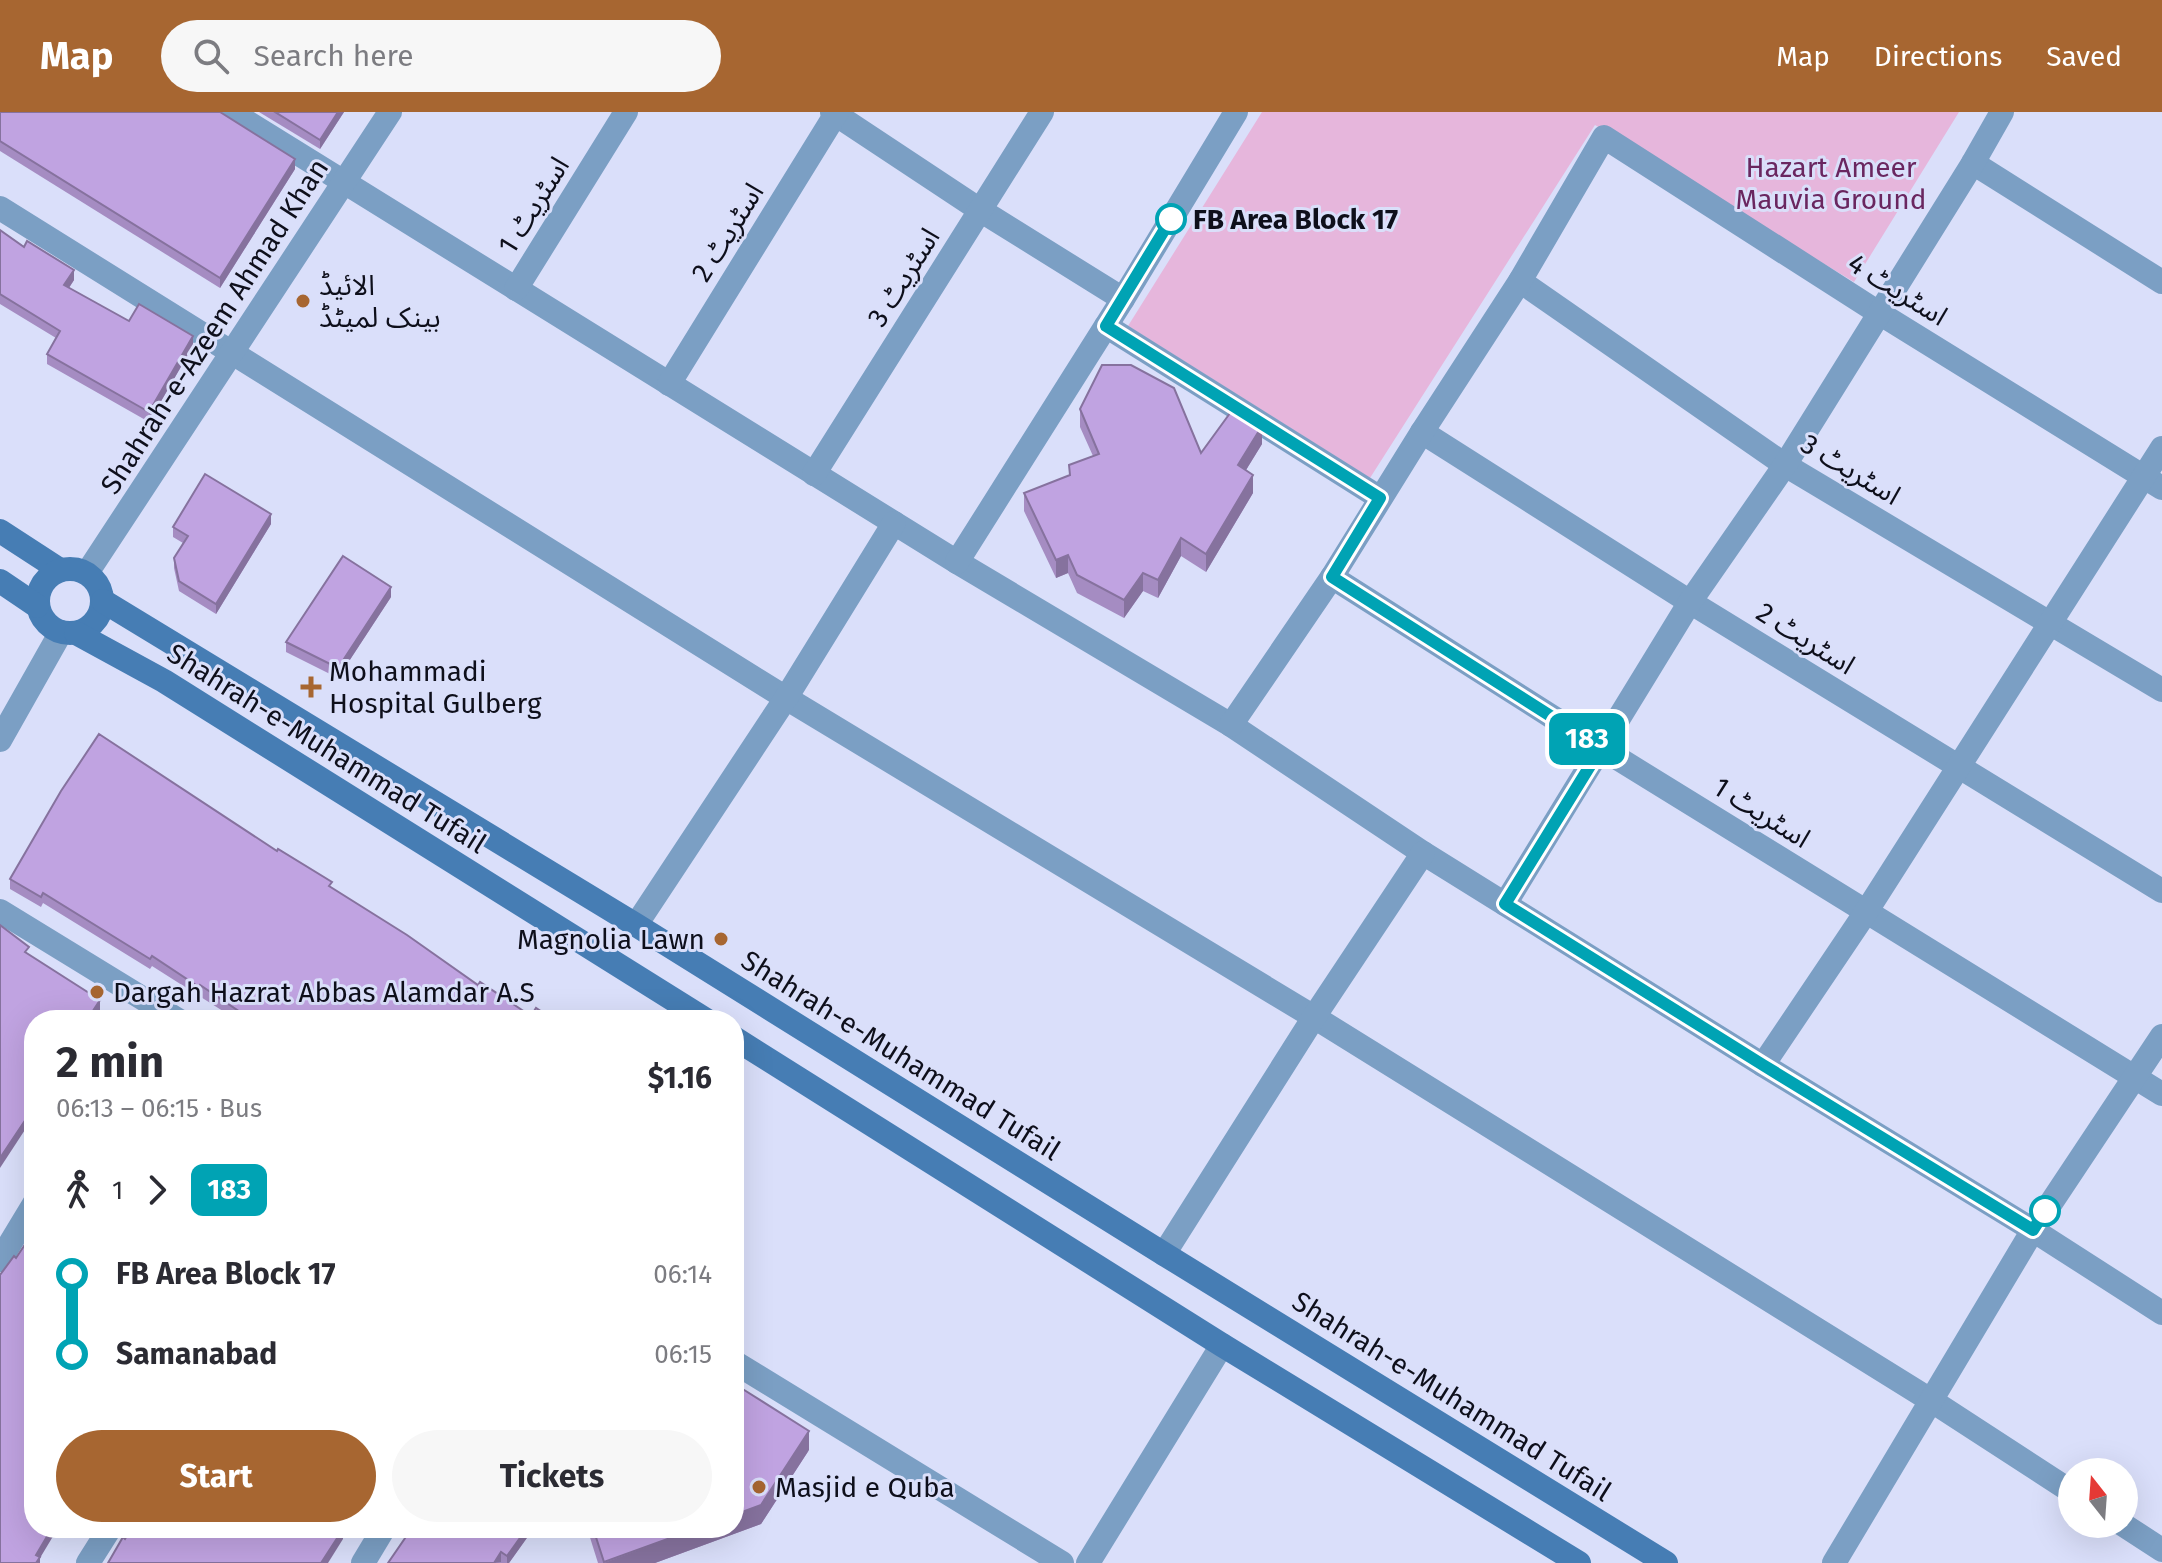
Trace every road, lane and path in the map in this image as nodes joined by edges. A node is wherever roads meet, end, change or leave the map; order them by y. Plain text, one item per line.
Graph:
1 (231, 112) edge
2 (390, 112) edge
3 (626, 112) edge
4 (1042, 112) edge
5 (1236, 112) edge
6 (2002, 112) edge
7 (835, 113) edge
8 (1973, 163) junction
9 (345, 182) junction
10 (0, 208) edge
11 (980, 210) junction
12 (1520, 281) junction
13 (2162, 282) edge
14 (516, 289) junction
15 (1123, 299) junction
16 (1879, 313) junction
17 (1106, 326) junction
18 (232, 352) junction
19 (669, 384) junction
20 (1422, 432) junction
21 (2162, 448) edge
22 (1785, 465) junction
23 (814, 474) junction
24 (2153, 483) edge
25 (1380, 498) junction
26 (894, 523) junction
27 (0, 531) edge
28 (957, 562) junction
29 (60, 570) junction
30 (87, 573) junction
31 (1332, 577) junction
32 (0, 581) edge
33 (103, 601) junction
34 (1690, 602) junction
35 (37, 606) junction
36 (2050, 623) junction
37 (69, 632) junction
38 (2162, 690) edge
39 (786, 698) junction
40 (1231, 725) junction
41 (0, 740) edge
42 (1601, 748) junction
43 (1958, 767) junction
44 (1423, 853) junction
45 (2162, 891) edge
46 (1505, 904) junction
47 (0, 911) edge
48 (1866, 912) junction
49 (636, 925) junction
50 (148, 1010) edge
51 (681, 1010) edge
52 (1314, 1017) junction
53 (2162, 1036) edge
54 (744, 1044) edge
55 (1763, 1065) junction
56 (2136, 1078) junction
57 (2162, 1094) edge
58 (24, 1220) edge
59 (2033, 1230) junction
60 (1164, 1254) junction
61 (0, 1260) edge
62 (2162, 1313) edge
63 (1222, 1345) junction
64 (744, 1368) edge
65 (1932, 1401) junction
66 (2058, 1483) edge
67 (2138, 1534) edge
68 (104, 1538) edge
69 (378, 1538) edge
70 (2162, 1550) edge
71 (88, 1563) edge
72 (363, 1563) edge
73 (1062, 1563) edge
74 (1088, 1563) edge
75 (1579, 1563) edge
76 (1666, 1563) edge
77 (1834, 1563) edge

1 - 9 street
2 - 9 street, Shahrah-e-Azeem Ahmad Khan
3 - 14 street, اسٹریٹ 1
4 - 11 street, اسٹریٹ 3
5 - 15 street
6 - 8 street
7 - 11 street
7 - 19 street, اسٹریٹ 2
8 - 13 street
8 - 16 street
9 - 14 street
9 - 18 street, Shahrah-e-Azeem Ahmad Khan
10 - 18 street
11 - 15 street
11 - 23 street, اسٹریٹ 3
12 - 16 street, اسٹریٹ 4
12 - 20 street
12 - 22 street, اسٹریٹ 3
14 - 19 street
15 - 17 street
16 - 22 street
16 - 24 street, اسٹریٹ 4
17 - 25 street
17 - 28 street
18 - 30 street, Shahrah-e-Azeem Ahmad Khan
18 - 39 street
19 - 23 street
20 - 25 street
20 - 34 street, اسٹریٹ 2
21 - 24 street
22 - 34 street
22 - 36 street, اسٹریٹ 3
23 - 26 street
24 - 36 street
25 - 31 street
26 - 28 street
26 - 39 street
27 - 29 main road
28 - 40 street
29 - 30 main road
29 - 35 main road
30 - 33 main road
31 - 40 street
31 - 42 street, اسٹریٹ 1
32 - 35 main road
33 - 37 main road
33 - 49 main road, Shahrah-e-Muhammad Tufail
34 - 42 street
34 - 43 street, اسٹریٹ 2
35 - 37 main road
36 - 38 street, اسٹریٹ 3
36 - 43 street
37 - 41 street
37 - 51 main road, Shahrah-e-Muhammad Tufail
39 - 49 street
39 - 52 street
40 - 44 street
42 - 46 street
42 - 48 street, اسٹریٹ 1
43 - 45 street, اسٹریٹ 2
43 - 48 street
44 - 46 street
44 - 52 street
46 - 55 street
47 - 50 street
48 - 55 street
48 - 56 street, اسٹریٹ 1
49 - 60 main road, Shahrah-e-Muhammad Tufail
52 - 60 street
52 - 65 street
53 - 56 street
54 - 63 main road
55 - 59 street
56 - 57 street, اسٹریٹ 1
56 - 59 street
58 - 61 street
59 - 62 street
59 - 65 street
60 - 76 main road, Shahrah-e-Muhammad Tufail
63 - 74 street
63 - 75 main road
64 - 73 street
65 - 66 street
65 - 77 street
67 - 70 street
68 - 71 street
69 - 72 street

